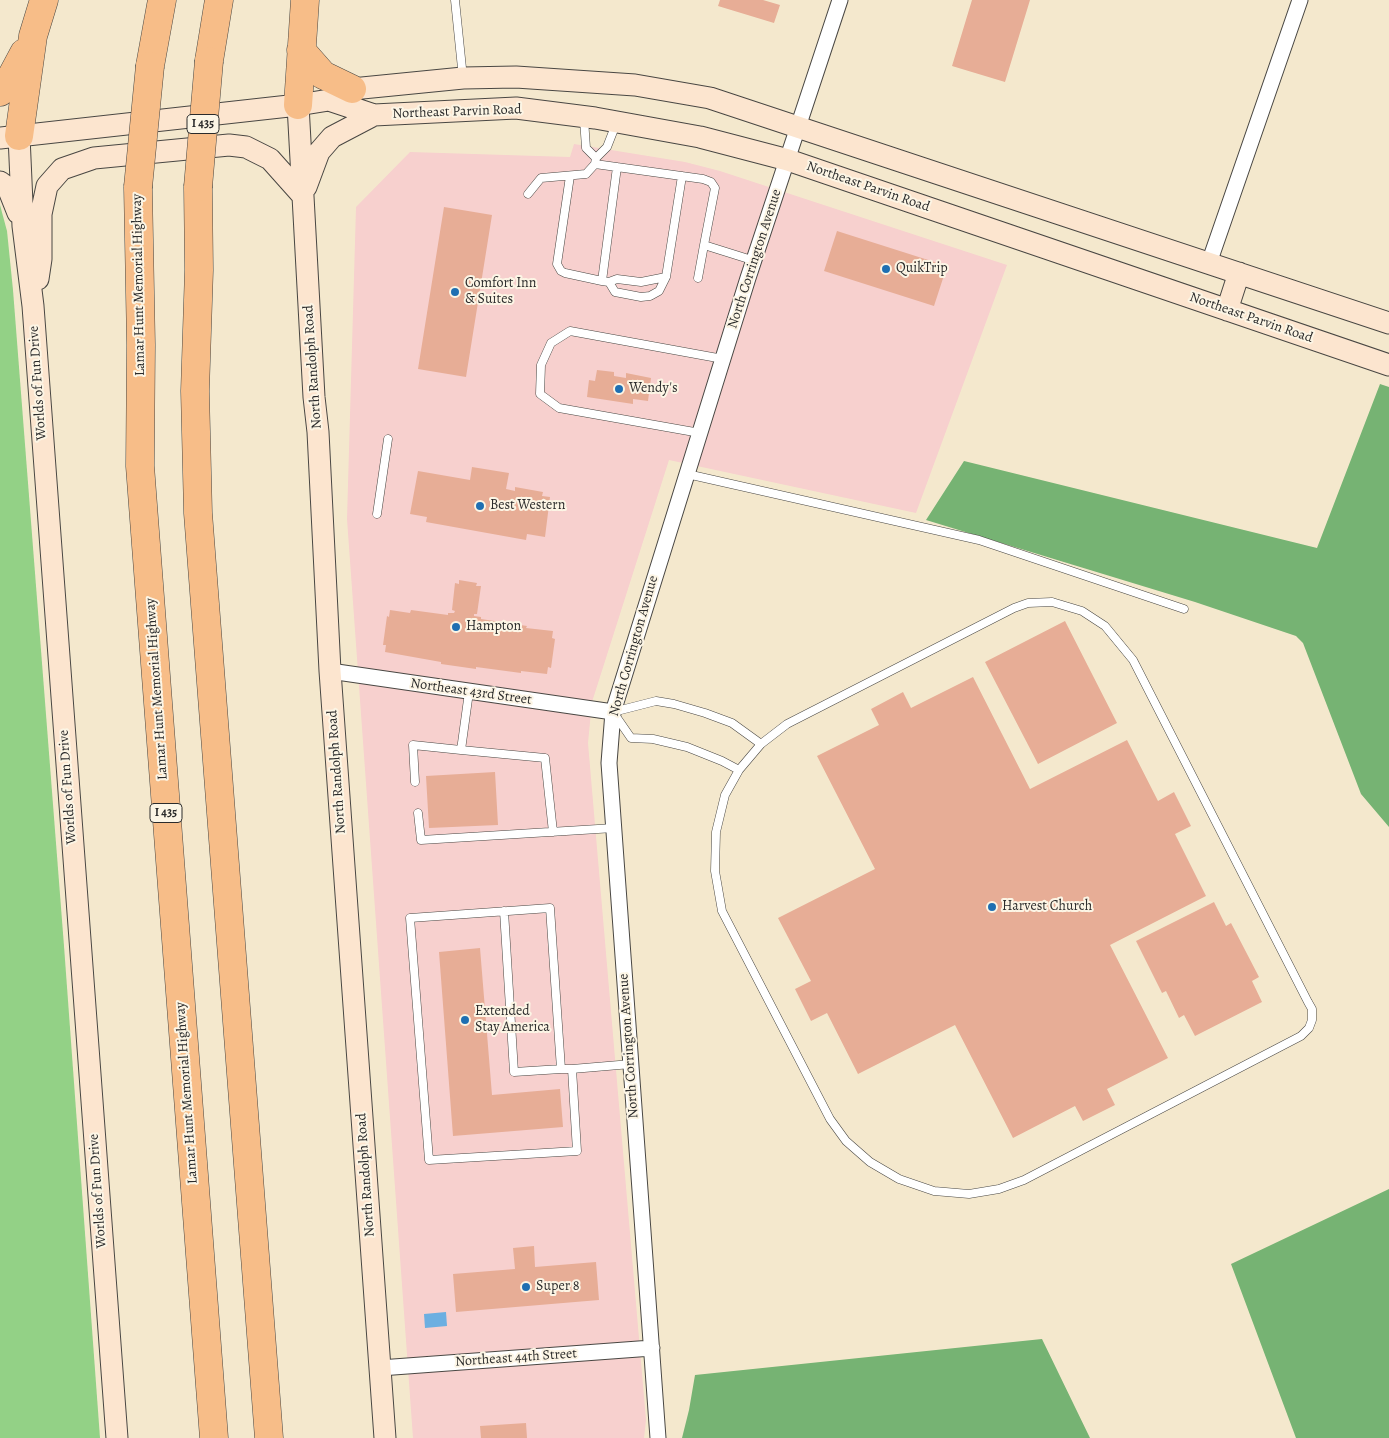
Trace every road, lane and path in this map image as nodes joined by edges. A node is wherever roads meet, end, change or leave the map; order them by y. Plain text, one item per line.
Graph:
1 (44, 0) edge
2 (162, 0) edge
3 (219, 0) edge
4 (305, 0) edge
5 (455, 0) edge
6 (840, 0) edge
7 (1300, 0) edge
8 (33, 36) junction
9 (301, 50) junction
10 (463, 78) junction
11 (0, 92) edge
12 (340, 94) junction
13 (298, 104) junction
14 (374, 115) junction
15 (584, 117) junction
16 (617, 122) junction
17 (798, 126) junction
18 (9, 137) edge
19 (788, 160) junction
20 (595, 161) junction
21 (617, 167) junction
22 (570, 176) junction
23 (682, 176) junction
24 (0, 182) edge
25 (528, 194) dead end
26 (303, 196) junction
27 (24, 226) junction
28 (704, 245) junction
29 (755, 261) junction
30 (1209, 263) junction
31 (1239, 273) junction
32 (666, 277) junction
33 (698, 278) dead end
34 (605, 281) junction
35 (33, 306) junction
36 (1227, 310) junction
37 (1389, 323) edge
38 (723, 359) junction
39 (1389, 365) edge
40 (700, 433) junction
41 (388, 440) dead end
42 (687, 474) junction
43 (377, 514) dead end
44 (1184, 609) dead end
45 (330, 671) junction
46 (469, 692) junction
47 (613, 712) junction
48 (761, 744) junction
49 (461, 750) junction
50 (739, 770) junction
51 (415, 782) dead end
52 (418, 813) dead end
53 (614, 828) junction
54 (553, 832) junction
55 (504, 911) junction
56 (631, 1064) junction
57 (572, 1068) junction
58 (561, 1069) junction
59 (652, 1348) junction
60 (380, 1368) junction
61 (117, 1438) edge
62 (214, 1438) edge
63 (269, 1438) edge
64 (386, 1438) edge
65 (658, 1438) edge

1 - 8 highway
2 - 62 highway, Lamar Hunt Memorial Highway / I 435, bridge
3 - 63 highway, I 435, bridge
4 - 9 highway
5 - 10 lane
6 - 17 street, North Corrington Avenue
7 - 30 street
8 - 11 highway
8 - 18 highway
9 - 12 highway
9 - 13 highway
10 - 12 main road, Northeast Parvin Road
10 - 17 main road, Northeast Parvin Road
12 - 13 main road, Northeast Parvin Road
12 - 14 main road, Northeast Parvin Road
13 - 18 main road, Northeast Parvin Road
13 - 26 main road, North Randolph Road
14 - 15 main road, Northeast Parvin Road
14 - 26 main road
15 - 16 main road, Northeast Parvin Road
15 - 20 lane
16 - 19 main road, Northeast Parvin Road
16 - 20 lane
17 - 19 street, North Corrington Avenue
17 - 30 main road, Northeast Parvin Road
18 - 27 main road, Worlds of Fun Drive
19 - 29 street, North Corrington Avenue
19 - 36 main road, Northeast Parvin Road
20 - 21 lane
20 - 22 lane
21 - 23 lane
21 - 34 lane
22 - 25 lane
22 - 34 lane
23 - 28 lane
23 - 32 lane
24 - 27 main road
26 - 35 main road
26 - 45 main road, North Randolph Road
27 - 35 main road, Worlds of Fun Drive
28 - 29 lane
28 - 33 lane
29 - 38 street, North Corrington Avenue
30 - 31 main road, Northeast Parvin Road
31 - 36 main road
31 - 37 main road, Northeast Parvin Road
32 - 34 lane
32 - 34 lane
35 - 61 main road, Worlds of Fun Drive
36 - 39 main road, Northeast Parvin Road
38 - 40 street, North Corrington Avenue
38 - 40 lane
40 - 42 street, North Corrington Avenue
41 - 43 lane
42 - 44 lane
42 - 47 street, North Corrington Avenue
45 - 46 street, Northeast 43rd Street
45 - 60 main road, North Randolph Road
46 - 47 street, Northeast 43rd Street
46 - 49 lane
47 - 48 lane
47 - 50 lane
47 - 53 street, North Corrington Avenue
48 - 50 lane
48 - 50 lane
49 - 51 lane
49 - 54 lane
52 - 54 lane
53 - 54 lane
53 - 56 street, North Corrington Avenue
55 - 57 lane
55 - 58 lane
55 - 58 lane
56 - 57 lane
56 - 59 street, North Corrington Avenue
57 - 58 lane
59 - 60 street, Northeast 44th Street
59 - 65 street, North Corrington Avenue
60 - 64 main road, North Randolph Road

